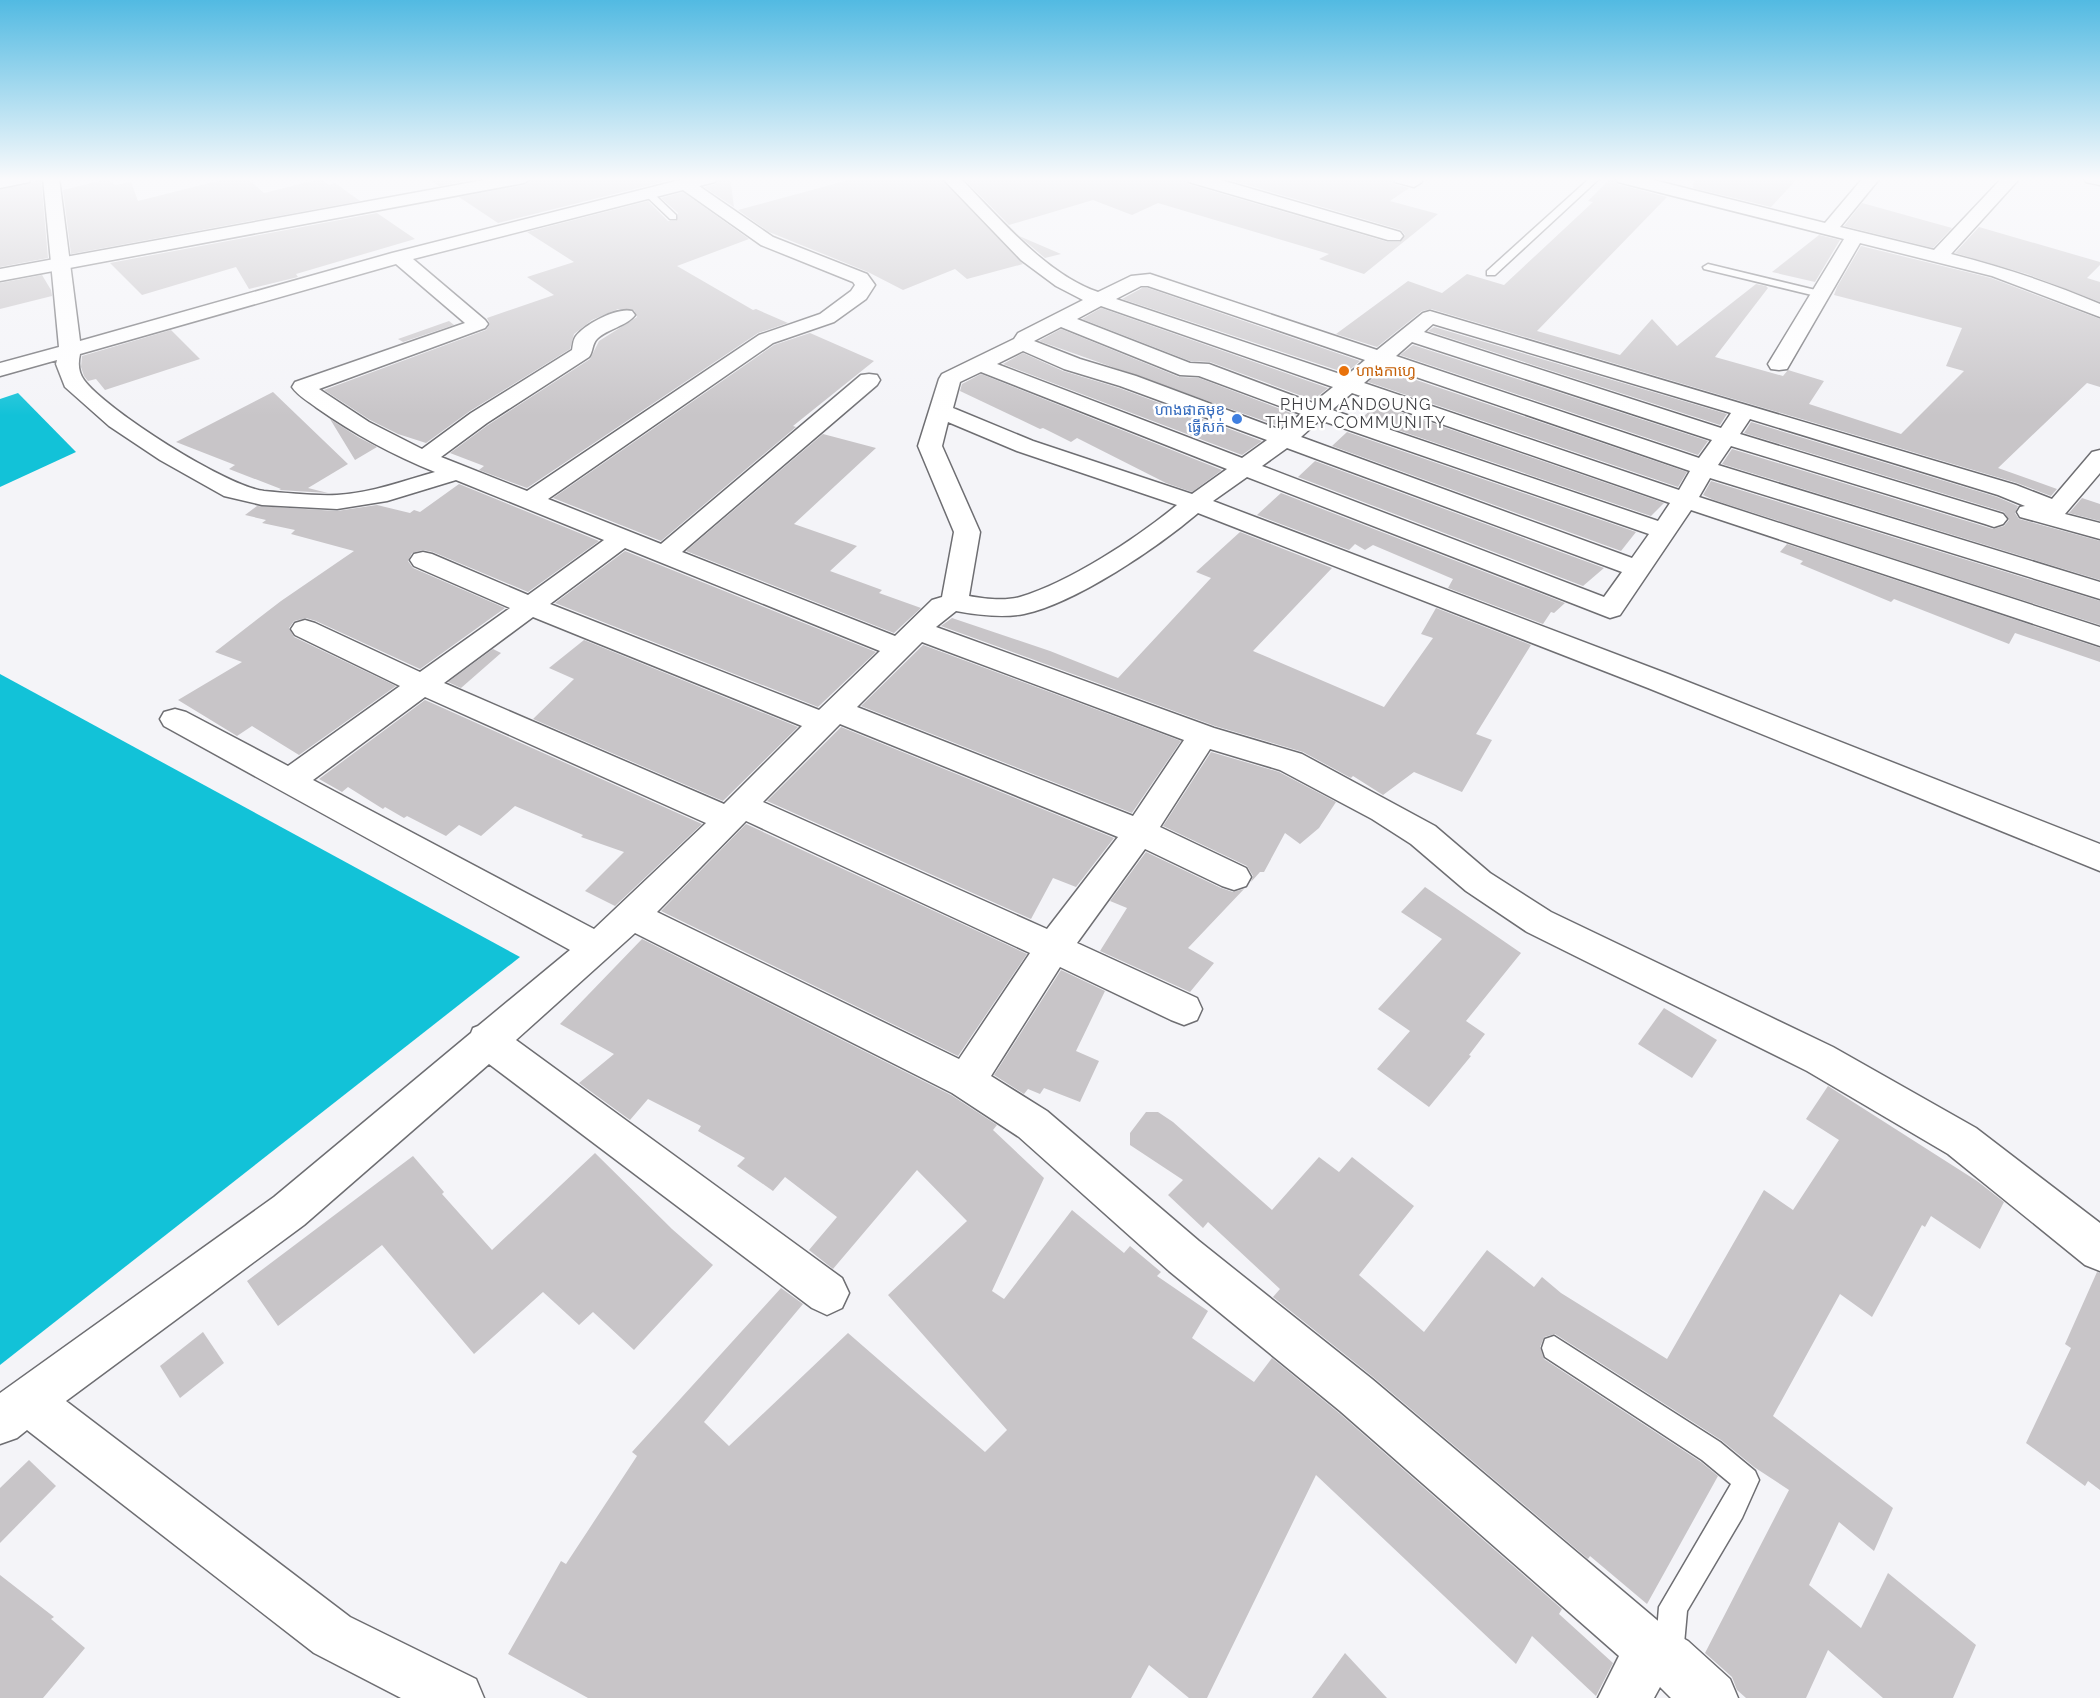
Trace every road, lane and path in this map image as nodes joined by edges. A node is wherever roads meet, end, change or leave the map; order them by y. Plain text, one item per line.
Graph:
1 (60, 257) edge
2 (92, 257) edge
3 (399, 257) joint
4 (808, 257) edge
5 (1029, 257) edge
6 (1508, 257) edge
7 (1841, 257) edge
8 (1938, 257) edge
9 (61, 263) junction
10 (1708, 267) dead end
11 (1491, 273) dead end
12 (0, 275) edge
13 (1820, 294) junction
14 (1100, 301) junction
15 (2100, 310) edge
16 (626, 315) dead end
17 (1062, 320) junction
18 (1408, 334) junction
19 (1023, 343) junction
20 (70, 350) junction
21 (1379, 359) junction
22 (979, 364) junction
23 (1779, 364) dead end
24 (0, 370) edge
25 (869, 380) dead end
26 (1347, 386) junction
27 (1745, 410) junction
28 (941, 411) junction
29 (1317, 412) junction
30 (1725, 437) junction
31 (1284, 439) junction
32 (2100, 457) edge
33 (424, 459) junction
34 (1704, 468) junction
35 (1243, 469) junction
36 (455, 473) junction
37 (1685, 500) junction
38 (528, 502) junction
39 (1195, 503) junction
40 (2054, 513) junction
41 (1994, 519) junction
42 (1664, 531) junction
43 (2100, 531) edge
44 (621, 538) junction
45 (664, 554) junction
46 (1985, 554) junction
47 (423, 560) dead end
48 (1638, 569) junction
49 (2100, 591) edge
50 (955, 602) junction
51 (532, 607) junction
52 (304, 629) dead end
53 (2100, 637) edge
54 (909, 639) junction
55 (421, 684) junction
56 (829, 717) junction
57 (175, 719) dead end
58 (1203, 736) junction
59 (290, 781) junction
60 (735, 813) junction
61 (1140, 832) junction
62 (2100, 858) edge
63 (1234, 877) dead end
64 (631, 915) junction
65 (1054, 947) junction
66 (597, 948) junction
67 (1184, 1009) dead end
68 (486, 1040) junction
69 (966, 1081) junction
70 (2100, 1250) edge
71 (827, 1293) dead end
72 (1554, 1348) dead end
73 (14, 1411) edge
74 (1660, 1655) junction
75 (457, 1698) edge
76 (1625, 1698) edge
77 (1711, 1698) edge

1 - 9 street
2 - 9 street
3 - 20 street
3 - 33 street
4 - 38 street
5 - 14 street
6 - 11 lane
7 - 13 street
8 - 15 street
9 - 12 street
9 - 20 street
10 - 13 lane
13 - 23 street
14 - 17 street
14 - 21 street
14 - 26 street
16 - 33 street
17 - 19 street
17 - 29 street
18 - 21 street
18 - 27 street
18 - 30 street
19 - 22 street
19 - 31 street
20 - 24 street
20 - 36 street
21 - 26 street
21 - 34 street
22 - 28 street
22 - 35 street
25 - 45 street
26 - 29 street
26 - 37 street
27 - 30 street
27 - 40 street
28 - 39 street
28 - 50 street
29 - 31 street
29 - 42 street
30 - 34 street
30 - 41 street
31 - 35 street
31 - 48 street
32 - 40 street
33 - 36 street
34 - 37 street
34 - 46 street
35 - 39 street
35 - 48 street
36 - 38 street
37 - 42 street
37 - 53 street
38 - 44 street
39 - 50 street
39 - 62 street
40 - 41 street
40 - 43 street
41 - 46 street
42 - 48 street
44 - 45 street
44 - 51 street
45 - 54 street
46 - 49 street
47 - 51 street
50 - 54 street
51 - 55 street
51 - 56 street
52 - 55 street
54 - 56 street
54 - 58 street
55 - 59 street
55 - 60 street
56 - 60 street
56 - 61 street
57 - 59 street
58 - 61 street
58 - 70 street
59 - 66 street
60 - 64 street
60 - 65 street
61 - 63 street
61 - 65 street
64 - 66 street
64 - 69 street
65 - 67 street
65 - 69 street
66 - 68 street
68 - 71 street
68 - 73 street
69 - 74 street
72 - 74 lane
73 - 75 street
74 - 76 street
74 - 77 street

